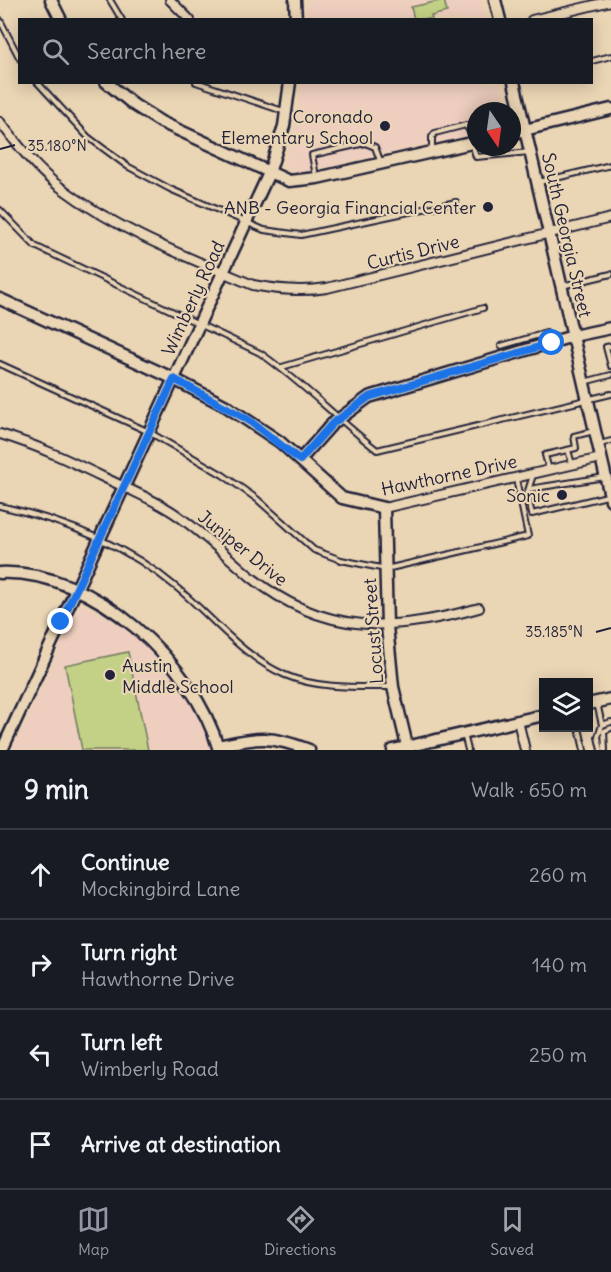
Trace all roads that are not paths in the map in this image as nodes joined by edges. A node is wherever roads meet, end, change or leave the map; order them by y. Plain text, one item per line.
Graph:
1 (51, 0) edge
2 (110, 0) edge
3 (170, 0) edge
4 (295, 0) edge
5 (495, 0) edge
6 (611, 1) edge
7 (60, 18) edge
8 (122, 18) edge
9 (188, 18) edge
10 (296, 18) edge
11 (500, 18) edge
12 (540, 18) edge
13 (0, 20) edge
14 (18, 54) edge
15 (611, 56) edge
16 (593, 60) edge
17 (39, 84) edge
18 (108, 84) edge
19 (202, 84) edge
20 (290, 84) edge
21 (514, 84) edge
22 (611, 110) edge
23 (286, 112) junction
24 (0, 122) edge
25 (467, 127) edge
26 (526, 130) junction
27 (521, 131) edge
28 (467, 144) edge
29 (432, 152) junction
30 (531, 152) junction
31 (521, 153) edge
32 (382, 163) junction
33 (611, 165) edge
34 (268, 173) junction
35 (316, 178) junction
36 (538, 183) junction
37 (456, 202) dead end
38 (0, 210) edge
39 (611, 218) edge
40 (246, 222) junction
41 (550, 233) junction
42 (222, 272) junction
43 (611, 274) edge
44 (562, 286) junction
45 (0, 299) edge
46 (483, 308) dead end
47 (198, 324) junction
48 (611, 328) edge
49 (546, 333) dead end
50 (573, 336) junction
51 (501, 346) dead end
52 (611, 346) edge
53 (0, 364) edge
54 (611, 366) edge
55 (281, 367) junction
56 (611, 375) edge
57 (174, 379) junction
58 (584, 382) junction
59 (611, 394) edge
60 (588, 399) junction
61 (337, 419) junction
62 (595, 431) junction
63 (149, 432) junction
64 (0, 434) edge
65 (611, 441) edge
66 (598, 444) junction
67 (568, 450) junction
68 (601, 458) junction
69 (300, 460) junction
70 (572, 465) junction
71 (549, 471) junction
72 (533, 474) junction
73 (606, 477) junction
74 (516, 478) junction
75 (124, 487) junction
76 (529, 489) junction
77 (610, 498) edge
78 (0, 506) edge
79 (384, 508) junction
80 (100, 539) junction
81 (386, 568) junction
82 (0, 573) edge
83 (75, 591) junction
84 (479, 608) dead end
85 (387, 626) junction
86 (393, 687) junction
87 (611, 699) edge
88 (593, 703) edge
89 (539, 716) edge
90 (518, 721) junction
91 (611, 722) edge
92 (602, 724) junction
93 (611, 728) edge
94 (580, 732) edge
95 (464, 733) junction
96 (219, 748) edge
97 (408, 748) edge
98 (2, 750) edge
99 (309, 750) edge
100 (393, 750) edge
101 (468, 750) edge
102 (525, 750) edge
103 (584, 750) edge
104 (603, 750) edge

1 - 7 main road
2 - 8 lane
3 - 9 street
4 - 10 main road
5 - 11 main road
6 - 12 street
13 - 14 lane
15 - 16 lane
17 - 40 lane
18 - 34 main road
19 - 23 lane
20 - 23 main road, Wimberly Road
21 - 26 main road, South Georgia Street
22 - 26 main road
23 - 34 main road, Wimberly Road
24 - 42 street, Curtis Drive
25 - 29 lane
26 - 27 main road
26 - 30 main road, South Georgia Street
28 - 29 main road
29 - 32 main road
30 - 31 lane
30 - 36 main road, South Georgia Street
32 - 35 main road
32 - 35 lane
33 - 36 lane
34 - 35 main road
34 - 40 main road, Wimberly Road
36 - 41 main road, South Georgia Street
37 - 40 lane
38 - 47 lane
39 - 41 street, Curtis Drive
40 - 42 main road, Wimberly Road
41 - 42 street, Curtis Drive
41 - 44 main road, South Georgia Street
42 - 47 main road, Wimberly Road
43 - 44 lane
44 - 50 main road, South Georgia Street
45 - 57 main road, Hawthorne Drive
46 - 55 lane
47 - 55 lane
47 - 57 main road, Wimberly Road
48 - 50 main road
49 - 51 lane
50 - 58 main road, South Georgia Street
50 - 61 main road
52 - 54 lane
53 - 63 lane
55 - 61 lane
56 - 58 lane
57 - 63 main road, Wimberly Road
57 - 69 main road, Hawthorne Drive
58 - 60 main road, South Georgia Street
59 - 60 lane
60 - 61 lane
60 - 62 main road, South Georgia Street
61 - 69 main road
62 - 66 main road, South Georgia Street
62 - 67 lane
63 - 75 main road, Wimberly Road
63 - 81 lane
64 - 75 street, Juniper Drive
65 - 66 lane
66 - 68 main road, South Georgia Street
67 - 70 lane
67 - 71 lane
68 - 70 street, Hawthorne Drive
68 - 73 main road, South Georgia Street
69 - 79 main road, Hawthorne Drive
70 - 71 street, Hawthorne Drive
71 - 72 street, Hawthorne Drive
72 - 74 street, Hawthorne Drive
72 - 76 lane
73 - 76 lane
73 - 77 main road, South Georgia Street
74 - 79 street, Hawthorne Drive
74 - 81 lane
75 - 80 main road, Wimberly Road
75 - 85 street, Juniper Drive
76 - 77 lane
78 - 80 lane
79 - 81 main road, Locust Street
80 - 83 main road, Wimberly Road
80 - 86 lane
81 - 85 main road, Locust Street
82 - 83 main road
83 - 96 main road
83 - 98 main road, Wimberly Road
84 - 85 street, Juniper Drive
85 - 86 main road, Locust Street
86 - 97 main road, Locust Street
87 - 88 main road
88 - 92 lane
89 - 90 main road
90 - 95 main road
90 - 102 street
91 - 92 lane
92 - 104 lane
93 - 104 lane
94 - 103 lane
95 - 97 main road
95 - 101 lane
96 - 99 main road
97 - 100 main road

